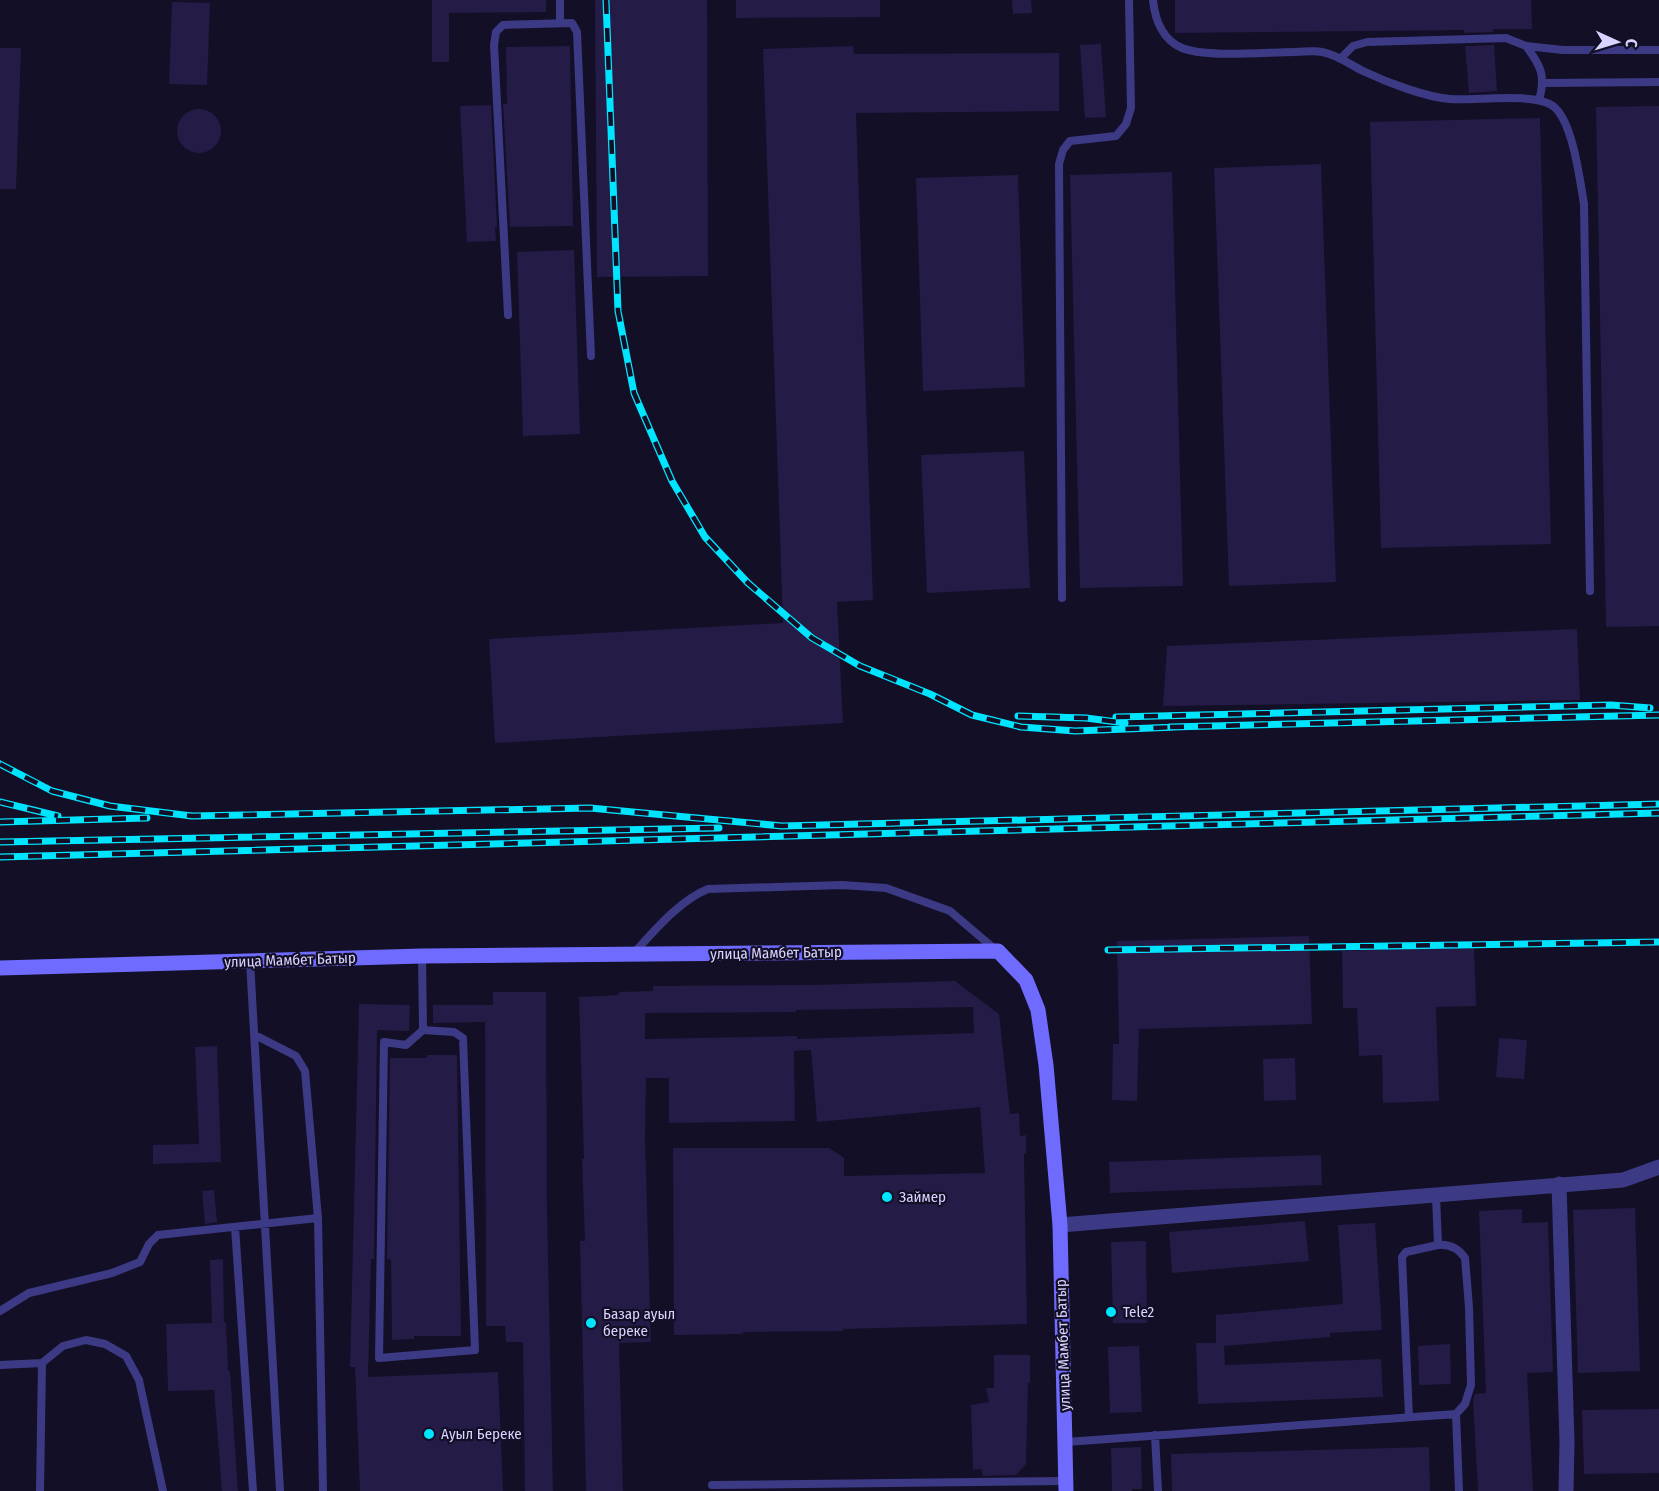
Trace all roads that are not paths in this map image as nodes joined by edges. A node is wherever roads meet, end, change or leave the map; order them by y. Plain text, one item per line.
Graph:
1 (560, 0) edge
2 (1129, 0) edge
3 (1154, 0) edge
4 (560, 23) junction
5 (1526, 46) junction
6 (1659, 50) edge
7 (1341, 58) junction
8 (1659, 82) edge
9 (1544, 83) junction
10 (1539, 100) junction
11 (508, 315) dead end
12 (591, 356) dead end
13 (1590, 591) dead end
14 (1062, 598) dead end
15 (998, 951) junction
16 (633, 955) junction
17 (422, 956) junction
18 (250, 961) junction
19 (0, 968) edge
20 (423, 1030) junction
21 (255, 1035) junction
22 (1659, 1167) edge
23 (1559, 1184) junction
24 (1436, 1196) junction
25 (318, 1218) junction
26 (266, 1224) junction
27 (1060, 1225) junction
28 (235, 1227) junction
29 (1438, 1245) junction
30 (0, 1311) edge
31 (42, 1363) junction
32 (0, 1365) edge
33 (1456, 1413) junction
34 (1409, 1416) junction
35 (1155, 1435) junction
36 (1066, 1442) junction
37 (712, 1485) dead end
38 (1066, 1486) edge
39 (40, 1491) edge
40 (163, 1491) edge
41 (253, 1491) edge
42 (280, 1491) edge
43 (322, 1491) edge
44 (1158, 1491) edge
45 (1459, 1491) edge
46 (1566, 1491) edge

1 - 4 lane
2 - 14 lane
3 - 7 lane
4 - 11 lane
4 - 12 lane
5 - 6 lane
5 - 7 lane
5 - 9 lane
7 - 10 lane
8 - 9 lane
9 - 10 lane
10 - 13 lane
15 - 16 main road, улица Мамбет Батыр
15 - 16 lane
15 - 27 main road, улица Мамбет Батыр
16 - 17 main road, улица Мамбет Батыр
17 - 18 main road, улица Мамбет Батыр
17 - 20 lane
18 - 19 main road, улица Мамбет Батыр
18 - 21 lane
20 - 20 lane
21 - 25 lane
21 - 26 lane
22 - 23 street
23 - 24 street
23 - 46 street
24 - 27 street
24 - 29 lane
25 - 26 lane
25 - 43 lane
26 - 28 lane
26 - 42 lane
27 - 36 main road, улица Мамбет Батыр
28 - 30 lane
28 - 41 lane
29 - 33 lane
29 - 34 lane
31 - 32 lane
31 - 39 lane
31 - 40 lane
33 - 34 lane
33 - 45 lane
34 - 35 lane
35 - 36 lane
35 - 44 lane
36 - 38 main road, улица Мамбет Батыр
37 - 38 lane

